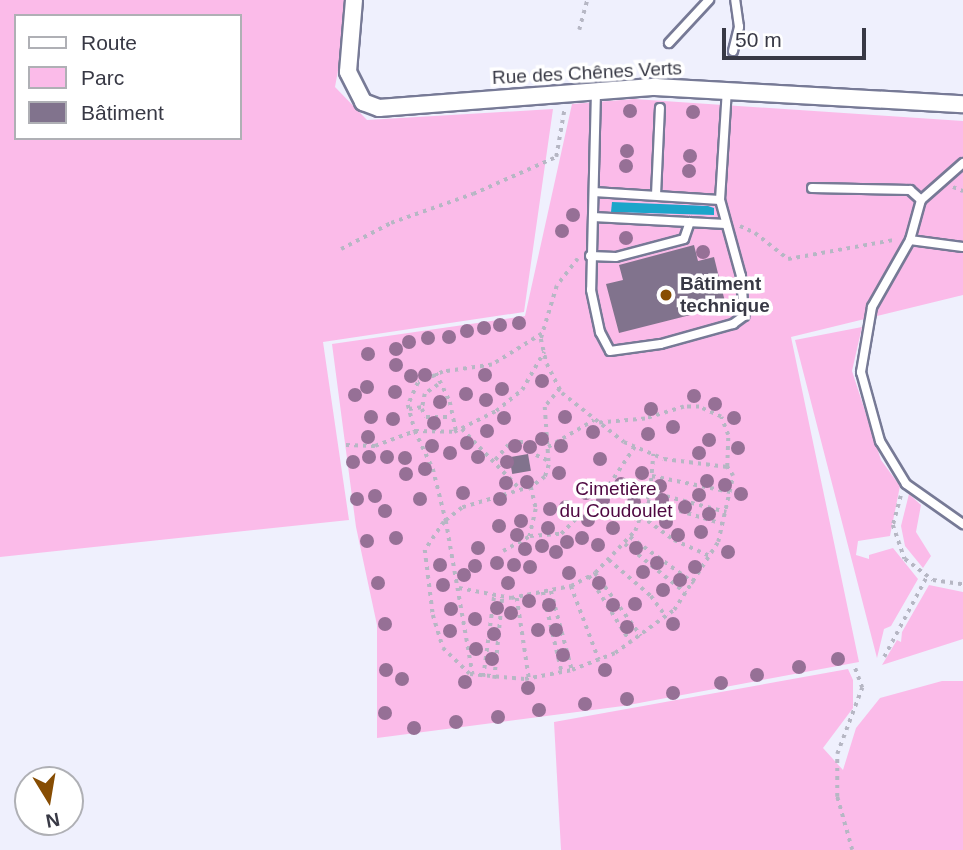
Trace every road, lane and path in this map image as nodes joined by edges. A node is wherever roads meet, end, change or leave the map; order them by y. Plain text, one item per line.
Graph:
1 (354, 0) edge
2 (587, 0) edge
3 (709, 0) edge
4 (735, 0) edge
5 (579, 30) dead end
6 (669, 43) dead end
7 (733, 51) dead end
8 (727, 89) junction
9 (563, 91) junction
10 (596, 91) junction
11 (963, 104) edge
12 (660, 108) dead end
13 (963, 163) edge
14 (812, 188) dead end
15 (594, 191) junction
16 (656, 195) junction
17 (720, 200) junction
18 (921, 200) junction
19 (593, 217) junction
20 (690, 222) junction
21 (726, 224) junction
22 (910, 240) junction
23 (963, 247) edge
24 (341, 249) dead end
25 (590, 256) junction
26 (542, 334) junction
27 (544, 352) junction
28 (436, 373) junction
29 (438, 385) junction
30 (561, 389) junction
31 (422, 407) junction
32 (408, 410) junction
33 (451, 417) junction
34 (597, 422) junction
35 (462, 429) junction
36 (415, 431) junction
37 (456, 431) junction
38 (346, 445) dead end
39 (635, 446) junction
40 (548, 447) junction
41 (653, 454) junction
42 (495, 460) junction
43 (549, 461) junction
44 (727, 467) junction
45 (652, 476) junction
46 (906, 484) junction
47 (531, 487) junction
48 (521, 490) junction
49 (650, 492) junction
50 (730, 492) junction
51 (676, 499) junction
52 (647, 501) junction
53 (701, 506) junction
54 (672, 508) junction
55 (726, 512) junction
56 (641, 516) junction
57 (698, 516) junction
58 (446, 521) junction
59 (723, 524) junction
60 (963, 524) edge
61 (530, 536) junction
62 (630, 537) junction
63 (625, 544) junction
64 (503, 551) dead end
65 (651, 552) junction
66 (710, 556) junction
67 (609, 560) junction
68 (645, 560) junction
69 (673, 569) junction
70 (595, 573) junction
71 (589, 576) junction
72 (927, 576) junction
73 (667, 578) junction
74 (694, 583) junction
75 (963, 584) edge
76 (571, 586) junction
77 (459, 588) junction
78 (551, 590) junction
79 (542, 592) junction
80 (609, 592) junction
81 (687, 593) junction
82 (494, 596) junction
83 (502, 597) junction
84 (517, 597) junction
85 (603, 598) junction
86 (625, 615) junction
87 (558, 616) junction
88 (666, 617) junction
89 (549, 618) junction
90 (491, 621) junction
91 (617, 621) junction
92 (499, 624) junction
93 (641, 636) junction
94 (565, 642) junction
95 (631, 643) junction
96 (555, 645) junction
97 (487, 647) junction
98 (497, 649) junction
99 (884, 657) dead end
100 (599, 660) junction
101 (855, 666) dead end
102 (572, 670) junction
103 (562, 673) junction
104 (473, 675) junction
105 (483, 677) junction
106 (529, 678) junction
107 (494, 679) junction
108 (852, 850) edge

1 - 9 street, Rue des Chênes Verts
2 - 5 path
3 - 6 lane
4 - 7 lane
8 - 10 street, Rue des Chênes Verts
8 - 11 street, Rue des Chênes Verts
8 - 17 lane
9 - 10 street, Rue des Chênes Verts
9 - 24 path
10 - 15 lane
12 - 16 lane
13 - 18 lane
14 - 18 lane
15 - 16 lane
15 - 19 lane
16 - 17 lane
17 - 21 lane
18 - 22 lane
19 - 20 lane
19 - 25 lane
20 - 21 lane
20 - 25 lane
21 - 22 path
21 - 25 lane
22 - 23 lane
22 - 46 lane
25 - 26 path
26 - 27 path
26 - 28 path
27 - 30 path
27 - 35 path
28 - 29 path
28 - 32 path
29 - 31 path
29 - 33 path
30 - 34 path
30 - 40 path
31 - 32 path
31 - 33 path
32 - 36 path
33 - 37 path
34 - 39 path
34 - 40 path
34 - 44 path
35 - 37 path
35 - 42 path
36 - 37 path
36 - 38 path
36 - 58 path
39 - 41 path
39 - 61 path
40 - 43 path
41 - 44 path
41 - 45 path
42 - 43 path
42 - 48 path
43 - 47 path
44 - 50 path
45 - 49 path
45 - 50 path
46 - 60 lane
46 - 72 path
47 - 48 path
47 - 61 path
48 - 58 path
49 - 51 path
49 - 52 path
50 - 55 path
51 - 53 path
51 - 54 path
52 - 54 path
52 - 56 path
53 - 55 path
53 - 57 path
54 - 57 path
55 - 59 path
56 - 62 path
56 - 66 path
57 - 59 path
58 - 77 path
58 - 104 path
59 - 66 path
61 - 64 path
62 - 63 path
62 - 65 path
63 - 67 path
63 - 68 path
65 - 68 path
65 - 69 path
66 - 74 path
67 - 70 path
67 - 88 path
68 - 73 path
69 - 73 path
69 - 74 path
70 - 71 path
70 - 80 path
71 - 76 path
71 - 85 path
72 - 75 path
72 - 99 path
73 - 81 path
74 - 81 path
76 - 78 path
76 - 100 path
77 - 82 path
77 - 104 path
78 - 79 path
78 - 87 path
79 - 84 path
79 - 89 path
80 - 85 path
80 - 86 path
81 - 88 path
82 - 83 path
82 - 90 path
83 - 84 path
83 - 92 path
84 - 106 path
85 - 91 path
86 - 91 path
86 - 93 path
87 - 89 path
87 - 94 path
88 - 93 path
89 - 96 path
90 - 92 path
90 - 97 path
91 - 95 path
92 - 98 path
93 - 95 path
94 - 96 path
94 - 102 path
95 - 100 path
96 - 103 path
97 - 98 path
97 - 105 path
98 - 107 path
100 - 102 path
101 - 108 path
102 - 103 path
103 - 106 path
104 - 105 path
105 - 107 path
106 - 107 path

